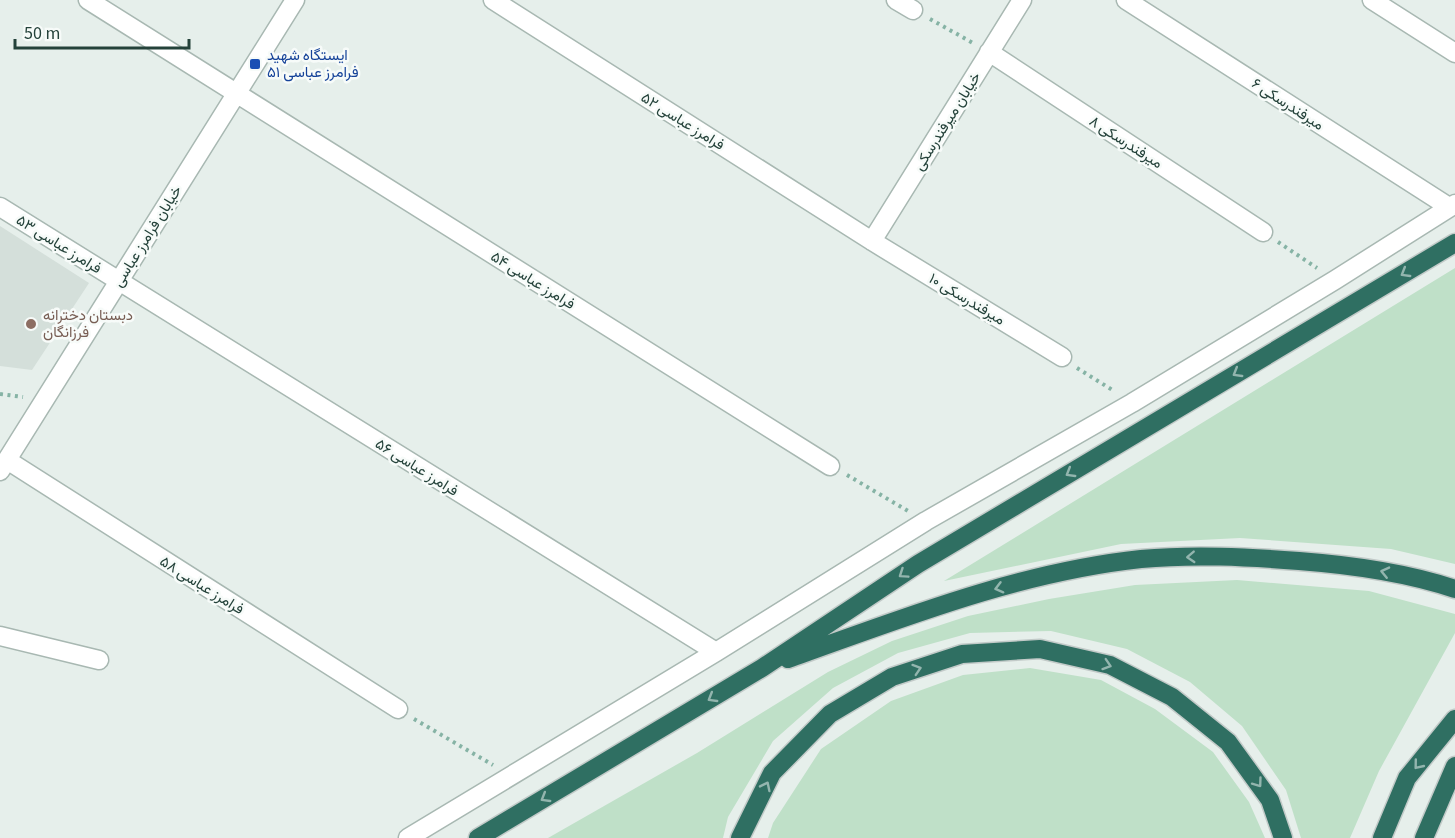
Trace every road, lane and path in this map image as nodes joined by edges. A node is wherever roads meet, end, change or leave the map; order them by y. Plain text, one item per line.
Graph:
1 (88, 0) edge
2 (295, 0) edge
3 (493, 0) edge
4 (896, 0) edge
5 (1022, 0) edge
6 (1126, 0) edge
7 (1372, 0) edge
8 (913, 10) joint
9 (989, 52) junction
10 (1455, 53) edge
11 (236, 93) junction
12 (1452, 206) edge
13 (0, 207) edge
14 (1263, 232) joint
15 (872, 241) junction
16 (1455, 243) edge
17 (1335, 280) junction
18 (119, 281) junction
19 (1062, 357) joint
20 (1132, 403) junction
21 (4, 466) edge
22 (831, 466) joint
23 (926, 521) junction
24 (1448, 587) edge
25 (0, 636) edge
26 (716, 652) junction
27 (99, 660) dead end
28 (762, 668) junction
29 (398, 709) joint
30 (1455, 719) edge
31 (1455, 766) edge
32 (510, 776) junction
33 (408, 838) edge
34 (478, 838) edge
35 (740, 838) edge
36 (1283, 838) edge
37 (1382, 838) edge
38 (1424, 838) edge

1 - 11 street, فرامرز عباسی ۵۴
2 - 11 street, خیابان فرامرز عباسی
3 - 15 street, فرامرز عباسی ۵۲
4 - 8 street
5 - 9 street, خیابان میرفندرسکی
6 - 12 street, میرفندرسکی ۶
7 - 10 street
8 - 9 path
9 - 14 street, میرفندرسکی ۸
9 - 15 street, خیابان میرفندرسکی
11 - 18 street, خیابان فرامرز عباسی
11 - 22 street, فرامرز عباسی ۵۴
12 - 17 street
13 - 18 street, فرامرز عباسی ۵۳
14 - 17 path
15 - 19 street, میرفندرسکی ۱۰
16 -> 28 highway
17 - 20 street
18 - 21 street, خیابان فرامرز عباسی
18 - 26 street, فرامرز عباسی ۵۶
19 - 20 path
20 - 23 street
21 - 29 street, فرامرز عباسی ۵۸
22 - 23 path
23 - 26 street
24 -> 28 highway
25 - 27 street
26 - 32 street
28 -> 34 highway
29 - 32 path
30 -> 37 highway
31 - 38 highway
32 - 33 street
35 -> 36 highway

